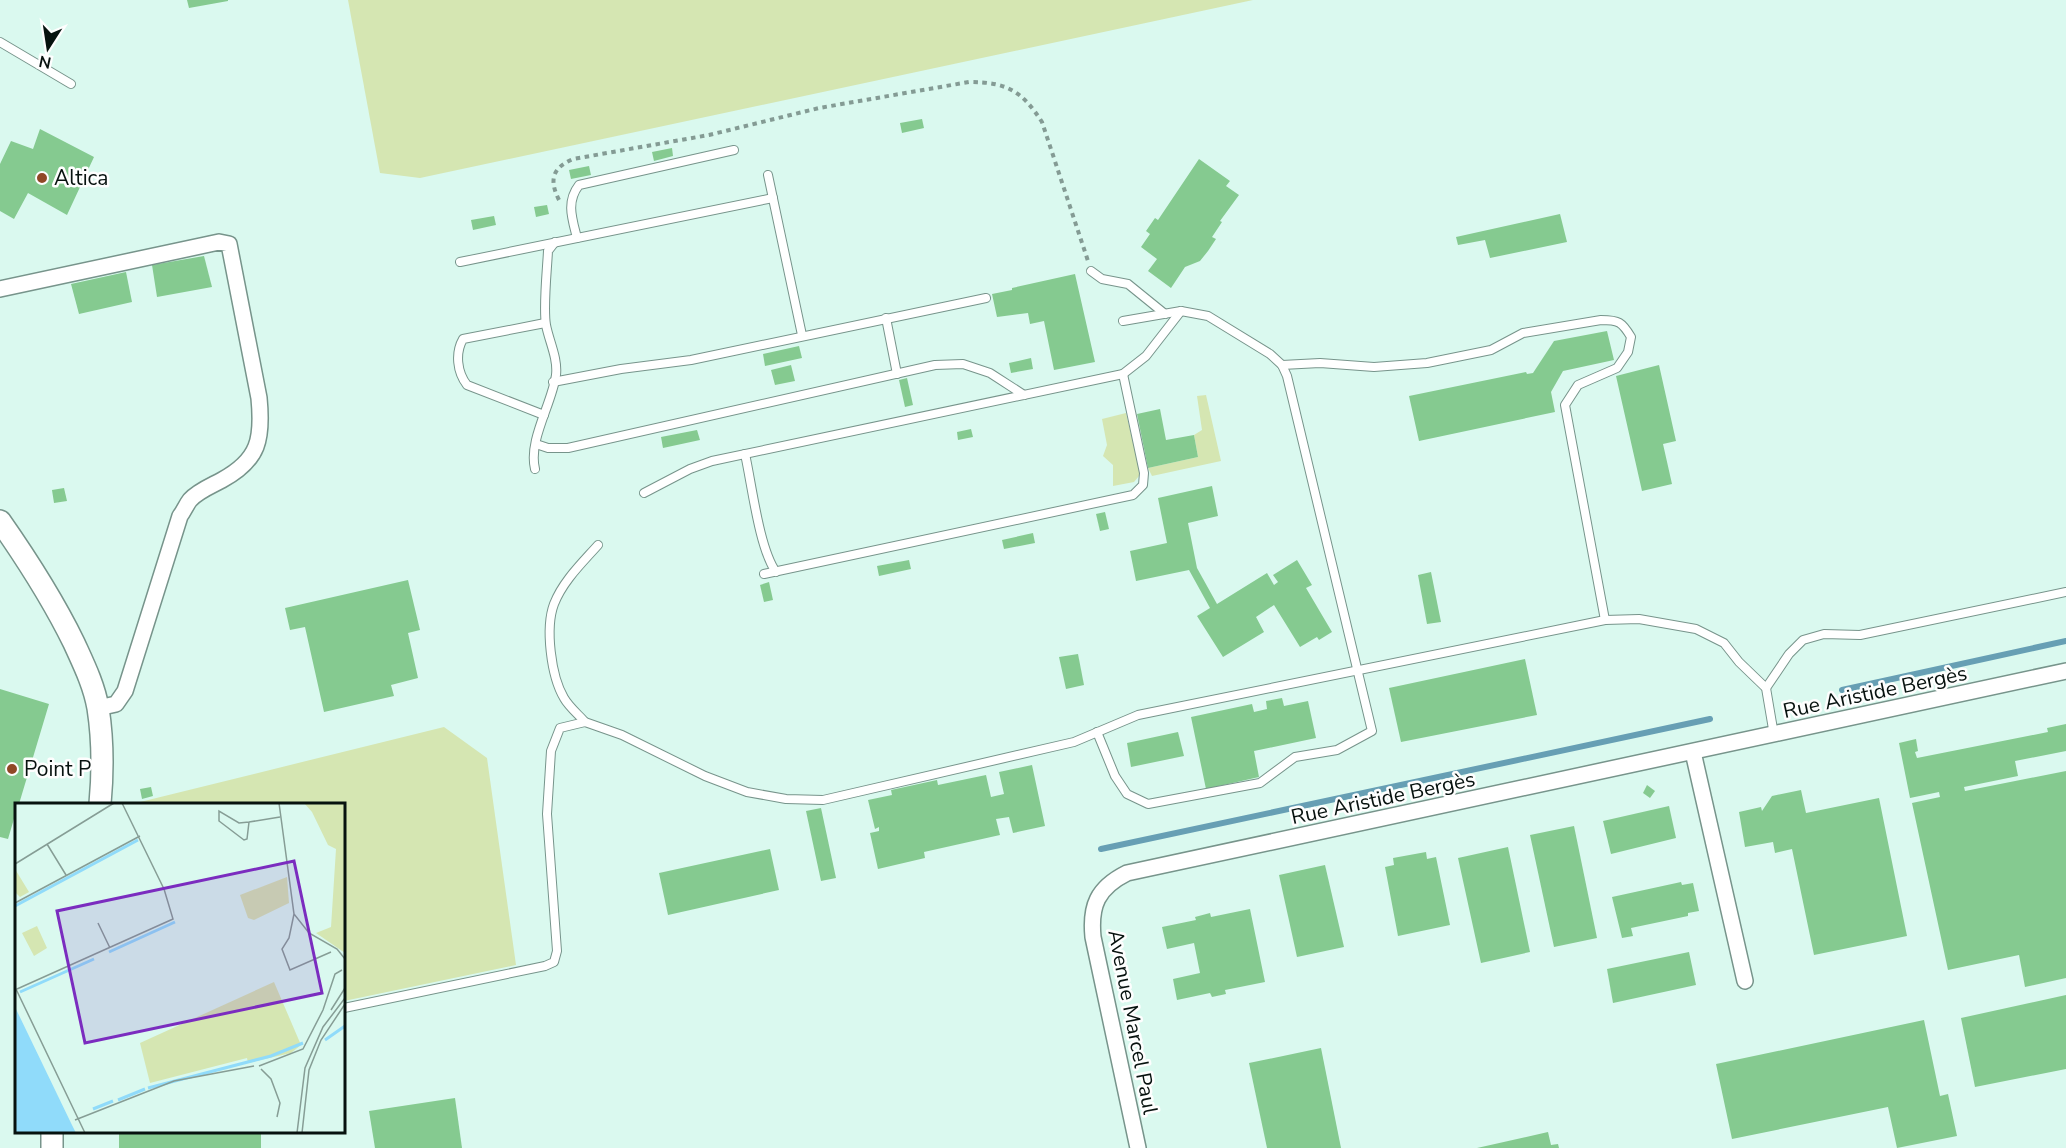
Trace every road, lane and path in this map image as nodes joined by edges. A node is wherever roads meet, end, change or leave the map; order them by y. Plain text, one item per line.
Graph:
1 (0, 42) edge
2 (71, 84) dead end
3 (734, 150) dead end
4 (768, 175) dead end
5 (773, 198) junction
6 (570, 207) junction
7 (576, 238) junction
8 (555, 242) junction
9 (460, 262) dead end
10 (1091, 271) joint
11 (0, 289) edge
12 (986, 298) dead end
13 (1181, 311) junction
14 (1165, 314) junction
15 (886, 318) junction
16 (1123, 321) dead end
17 (545, 323) junction
18 (802, 335) junction
19 (1282, 365) junction
20 (897, 374) junction
21 (1123, 374) junction
22 (554, 382) junction
23 (1024, 395) junction
24 (544, 415) junction
25 (536, 444) junction
26 (745, 454) junction
27 (535, 469) dead end
28 (644, 493) dead end
29 (0, 521) edge
30 (598, 545) dead end
31 (776, 572) junction
32 (764, 574) dead end
33 (2066, 592) edge
34 (1605, 620) junction
35 (2066, 671) edge
36 (1358, 672) junction
37 (1766, 688) junction
38 (98, 708) junction
39 (585, 722) junction
40 (1096, 732) junction
41 (1774, 735) junction
42 (1693, 752) junction
43 (100, 803) edge
44 (1094, 904) joint
45 (1744, 981) dead end
46 (345, 1008) edge
47 (1138, 1148) edge

1 - 2 lane
3 - 6 lane
4 - 5 lane
5 - 7 lane
5 - 18 lane
6 - 7 lane
6 - 10 path
7 - 8 lane
8 - 9 lane
8 - 17 lane
10 - 14 lane
11 - 38 street
12 - 15 lane
13 - 14 lane
13 - 19 lane
13 - 21 lane
14 - 16 lane
15 - 18 lane
15 - 20 lane
17 - 22 lane
17 - 24 lane
18 - 22 lane
19 - 34 lane
19 - 36 lane
20 - 23 lane
20 - 25 lane
21 - 23 lane
21 - 31 lane
22 - 24 lane
23 - 26 lane
24 - 25 lane
25 - 27 lane
26 - 28 lane
26 - 31 lane
29 - 38 main road
30 - 39 lane
31 - 32 lane
33 - 37 lane
34 - 36 lane
34 - 37 lane
35 - 41 street, Rue Aristide Bergès
36 - 40 lane
36 - 40 lane
37 - 41 lane
38 - 43 main road
39 - 40 lane
39 - 46 lane
41 - 42 street, Rue Aristide Bergès
42 - 44 street, Rue Aristide Bergès
42 - 45 street
44 - 47 street, Avenue Marcel Paul

